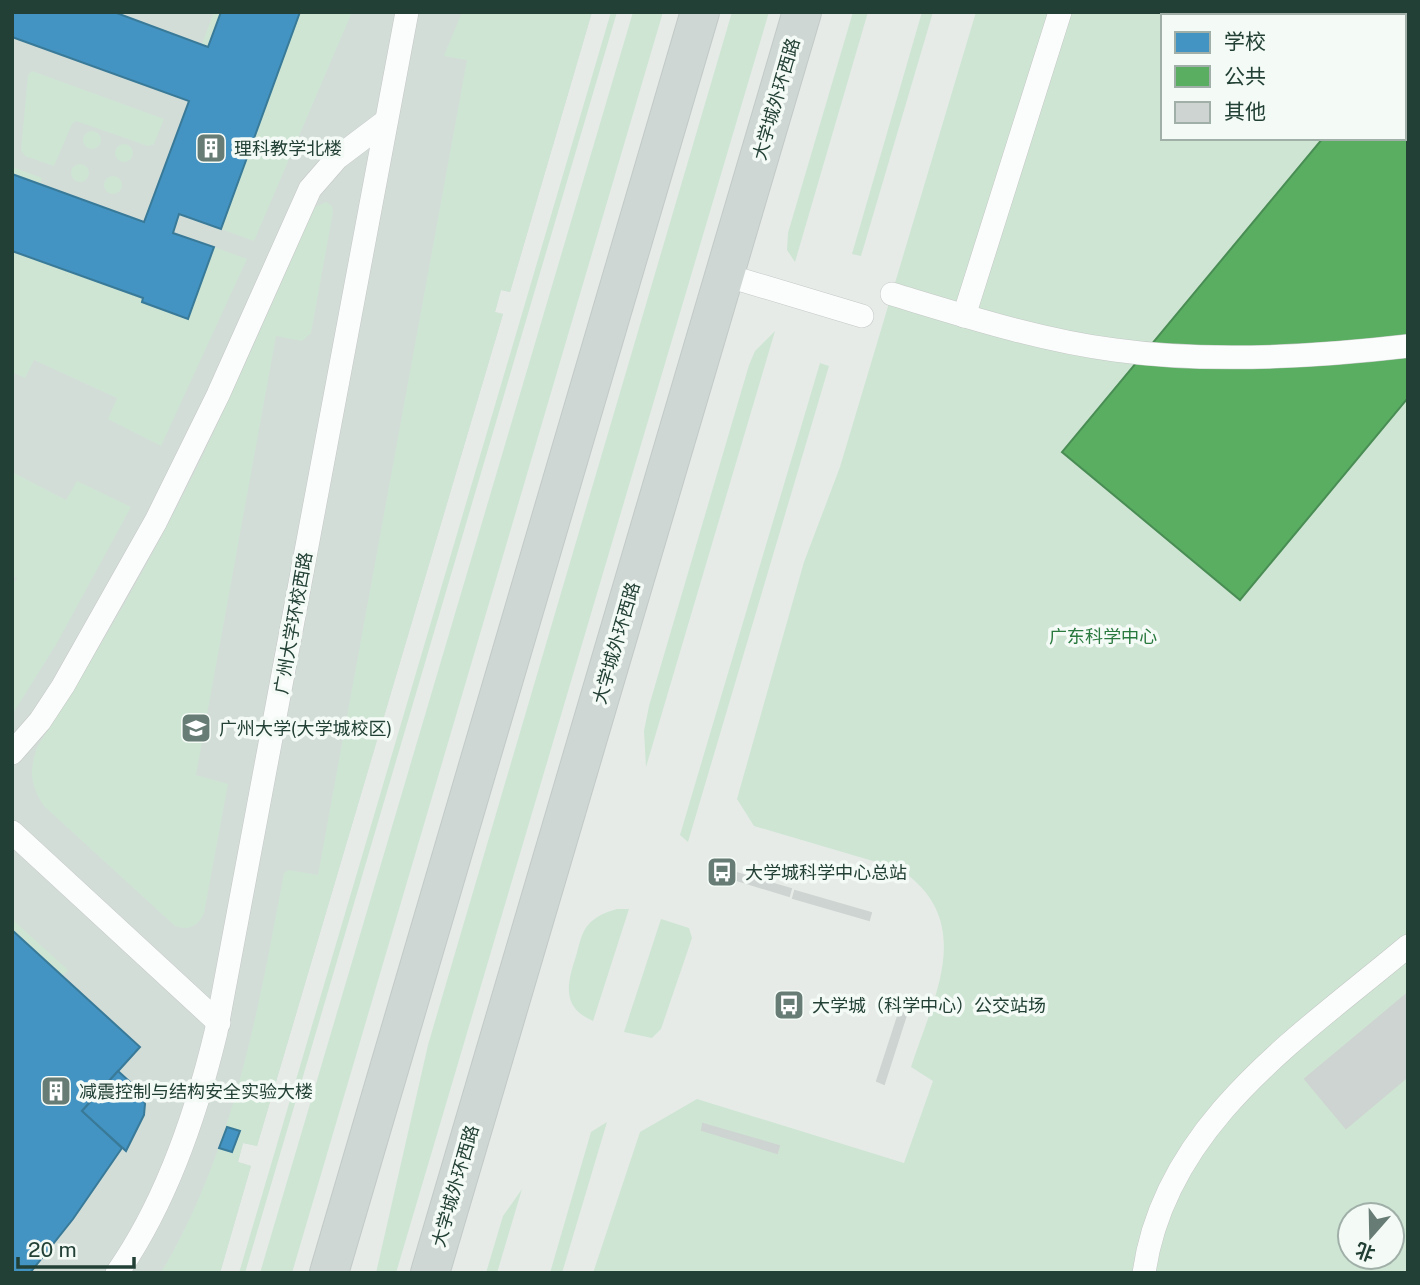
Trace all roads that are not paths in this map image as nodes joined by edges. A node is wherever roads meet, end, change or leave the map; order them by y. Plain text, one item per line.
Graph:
1 (407, 12) edge
2 (700, 12) edge
3 (802, 12) edge
4 (1060, 12) edge
5 (386, 121) junction
6 (725, 275) junction
7 (892, 294) dead end
8 (862, 316) dead end
9 (964, 316) junction
10 (1408, 346) edge
11 (12, 753) edge
12 (12, 832) edge
13 (1408, 946) edge
14 (219, 1023) junction
15 (117, 1273) edge
16 (329, 1273) edge
17 (430, 1273) edge
18 (1144, 1273) edge

1 - 5 lane, 广州大学环校西路
2 - 16 main road
3 - 6 main road, 大学城外环西路
4 - 9 lane
5 - 11 lane
5 - 14 lane, 广州大学环校西路
6 - 8 lane
6 - 17 main road, 大学城外环西路
7 - 9 lane
9 - 10 lane
12 - 14 lane
13 - 18 lane
14 - 15 lane, 广州大学环校西路

